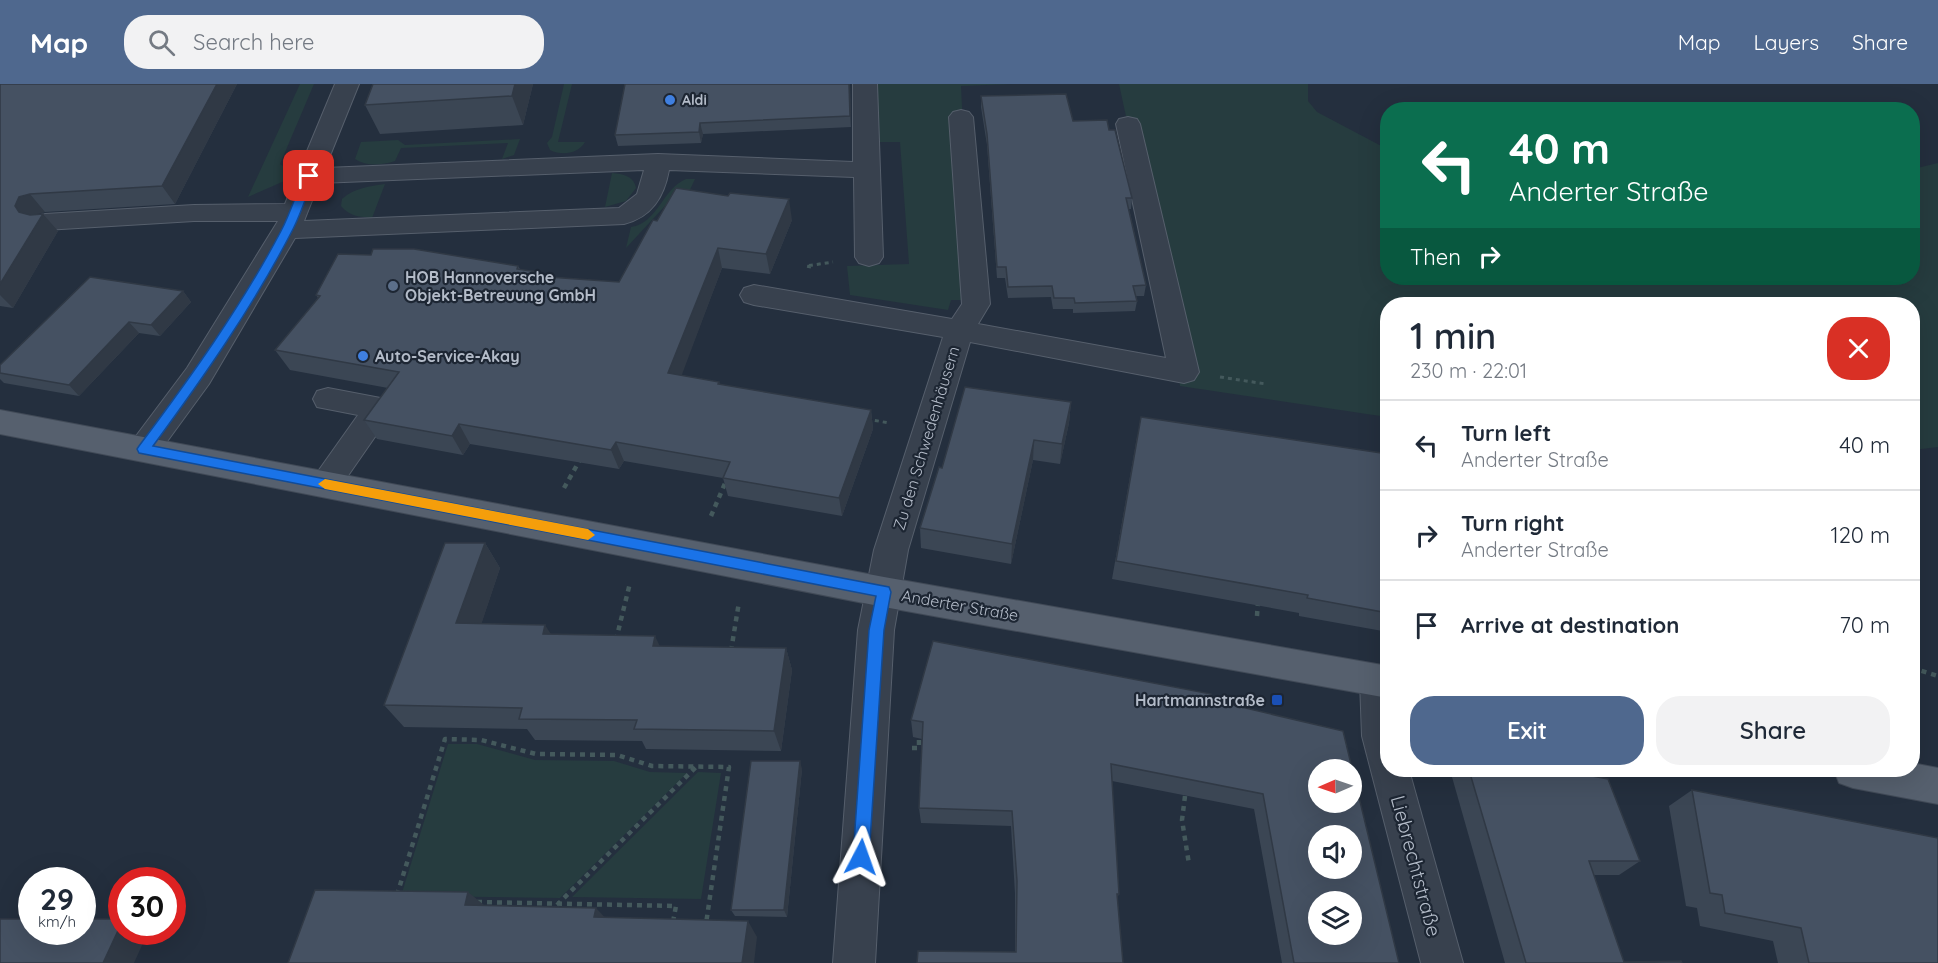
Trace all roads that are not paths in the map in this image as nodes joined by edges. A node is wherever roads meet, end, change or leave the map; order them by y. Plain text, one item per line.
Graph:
1 (347, 84) edge
2 (865, 84) edge
3 (961, 117) dead end
4 (1128, 124) dead end
5 (658, 162) junction
6 (866, 170) junction
7 (309, 176) junction
8 (290, 221) junction
9 (45, 222) edge
10 (868, 257) dead end
11 (754, 295) dead end
12 (959, 331) junction
13 (328, 399) dead end
14 (0, 422) edge
15 (144, 449) junction
16 (325, 484) junction
17 (884, 592) junction
18 (1380, 680) edge
19 (1392, 777) edge
20 (1890, 777) edge
21 (1938, 786) edge
22 (854, 963) edge
23 (1442, 963) edge

1 - 7 street
2 - 6 street
3 - 12 street
4 - 12 street, Zu den Schwedenhäusern
5 - 6 street
5 - 7 street
5 - 8 street
6 - 10 street
7 - 8 street
8 - 9 street
8 - 15 street
11 - 12 street
12 - 17 street, Zu den Schwedenhäusern
13 - 16 street
14 - 15 main road, Anderter Straße
15 - 16 main road, Anderter Straße
16 - 17 main road, Anderter Straße
17 - 18 main road, Anderter Straße
17 - 22 street
19 - 23 street, Liebrechtstraße
20 - 21 main road

